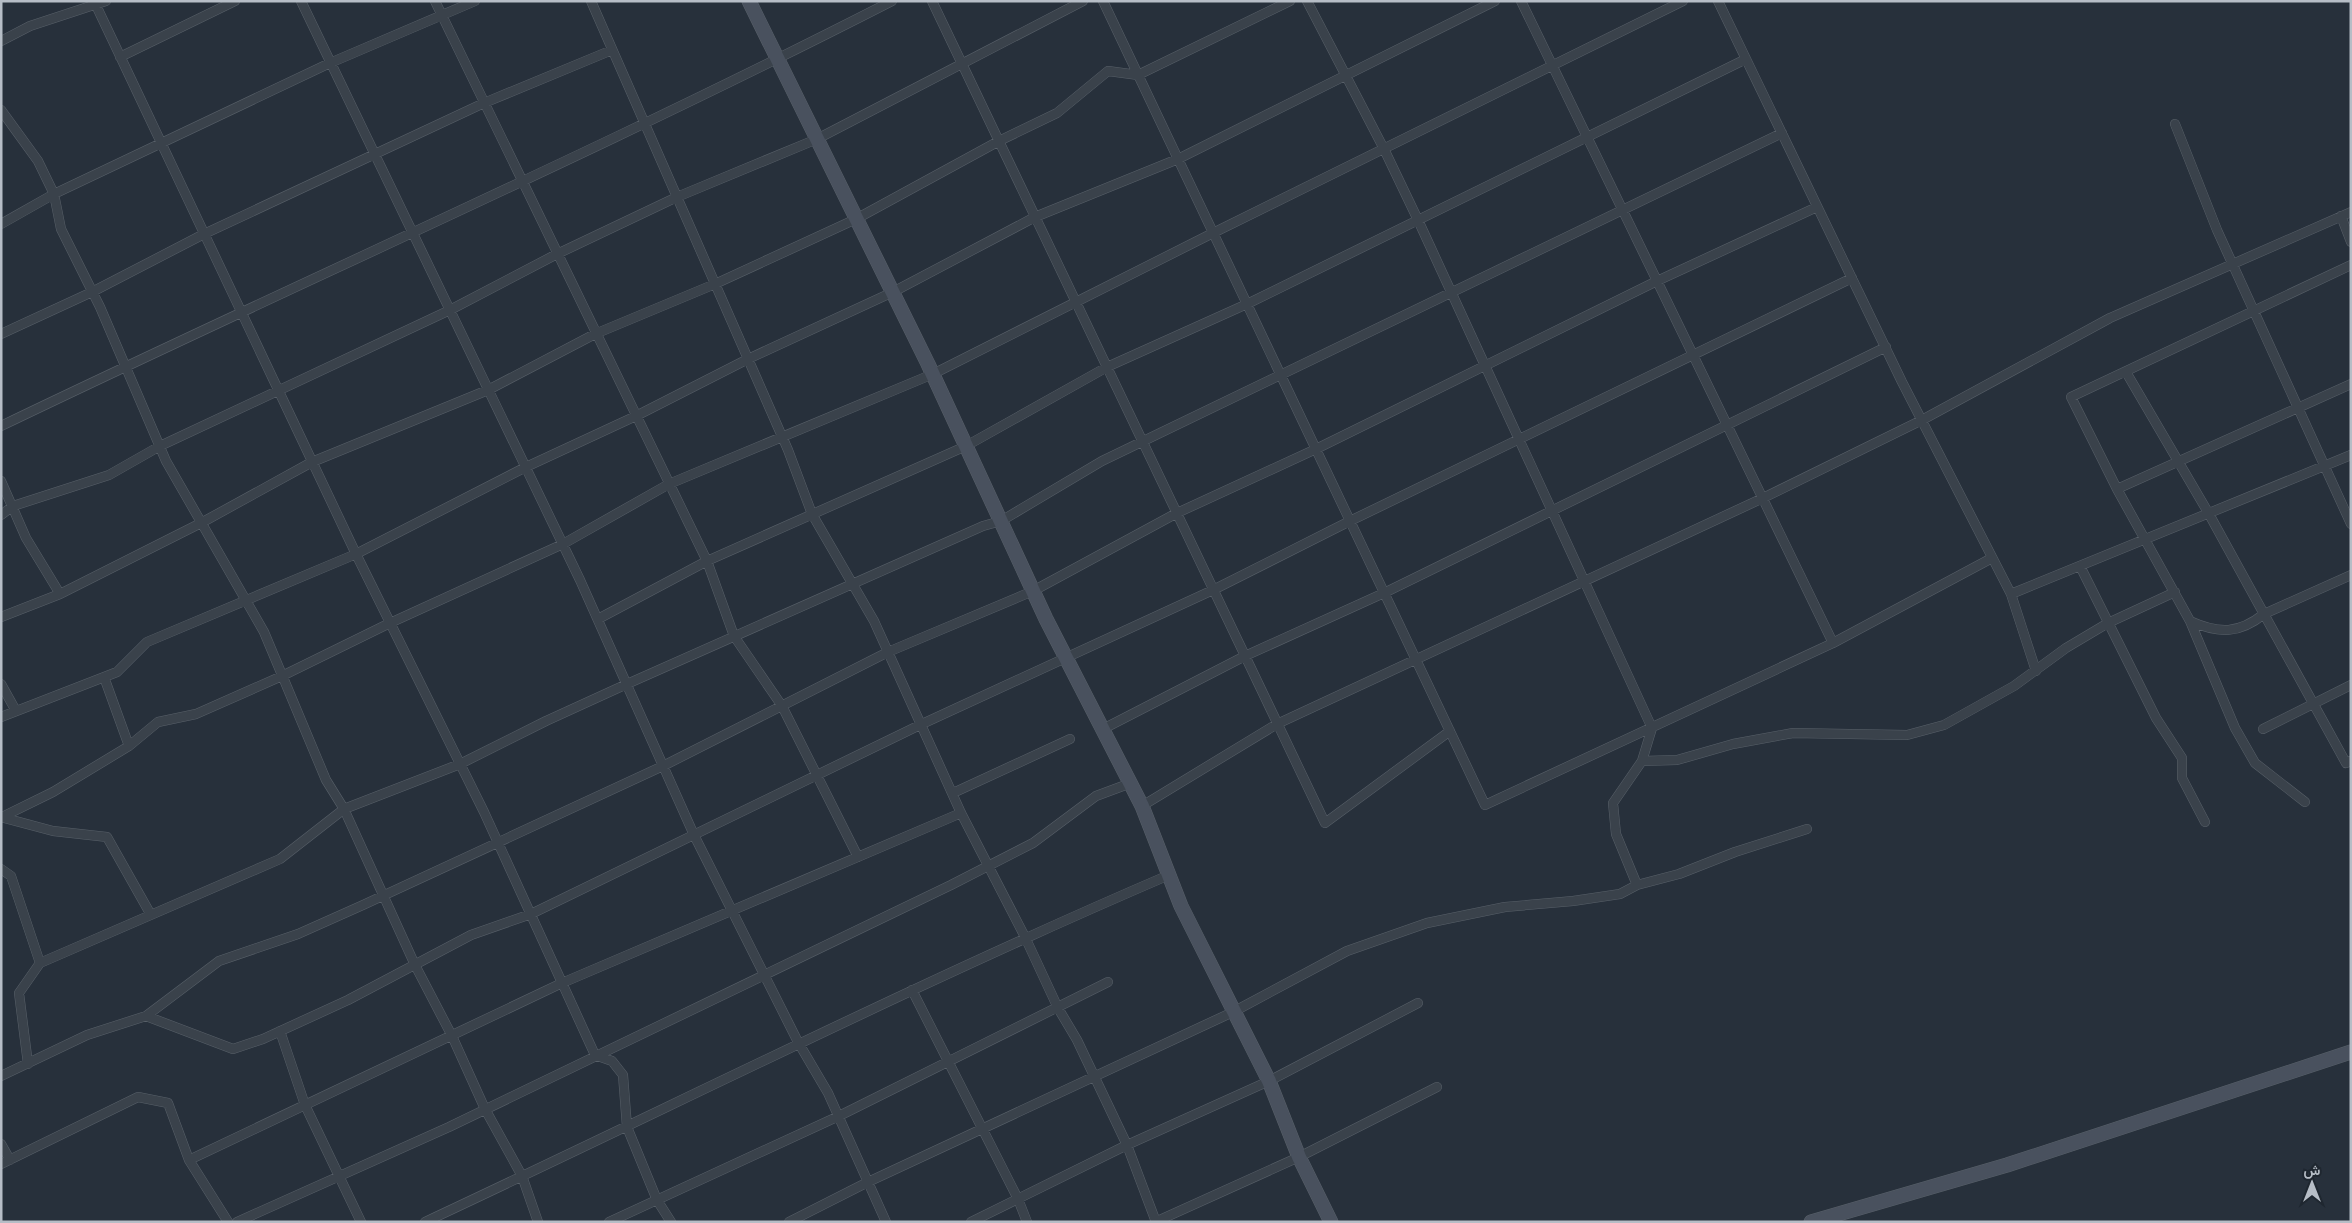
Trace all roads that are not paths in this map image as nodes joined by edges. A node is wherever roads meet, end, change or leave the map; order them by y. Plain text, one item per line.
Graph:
1 (106, 1) edge
2 (235, 1) edge
3 (301, 1) edge
4 (435, 1) edge
5 (475, 1) edge
6 (591, 1) edge
7 (749, 1) edge
8 (892, 1) edge
9 (932, 1) edge
10 (1083, 1) edge
11 (1102, 1) edge
12 (1290, 1) edge
13 (1306, 1) edge
14 (1495, 1) edge
15 (1522, 1) edge
16 (1683, 1) edge
17 (1718, 1) edge
18 (95, 4) edge
19 (442, 16) junction
20 (1, 41) edge
21 (612, 50) junction
22 (120, 57) junction
23 (778, 59) junction
24 (1746, 59) junction
25 (330, 63) junction
26 (962, 64) junction
27 (1553, 66) junction
28 (1138, 75) junction
29 (1345, 76) junction
30 (484, 103) junction
31 (1, 110) edge
32 (644, 122) junction
33 (2175, 124) dead end
34 (1782, 133) junction
35 (1588, 138) junction
36 (817, 139) junction
37 (999, 141) junction
38 (161, 144) junction
39 (1384, 149) junction
40 (375, 156) junction
41 (1178, 159) junction
42 (522, 183) junction
43 (54, 194) junction
44 (677, 197) junction
45 (1818, 207) junction
46 (1623, 210) junction
47 (2351, 212) edge
48 (2340, 216) junction
49 (1035, 217) junction
50 (856, 219) junction
51 (1418, 220) junction
52 (1, 224) edge
53 (412, 233) junction
54 (1213, 233) junction
55 (204, 234) junction
56 (2351, 242) edge
57 (557, 254) junction
58 (2232, 264) junction
59 (2351, 265) edge
60 (1852, 278) junction
61 (1657, 281) junction
62 (715, 284) junction
63 (92, 292) junction
64 (893, 292) junction
65 (1452, 292) junction
66 (1076, 301) junction
67 (1247, 304) junction
68 (450, 310) junction
69 (2254, 311) junction
70 (242, 314) junction
71 (1, 334) edge
72 (595, 334) junction
73 (1886, 347) junction
74 (1693, 355) junction
75 (748, 359) junction
76 (125, 366) junction
77 (1485, 366) junction
78 (1107, 367) junction
79 (2126, 372) junction
80 (933, 374) junction
81 (1280, 375) junction
82 (2351, 384) edge
83 (488, 390) junction
84 (278, 391) junction
85 (2298, 408) junction
86 (636, 416) junction
87 (1922, 420) junction
88 (1726, 424) junction
89 (1, 426) edge
90 (782, 435) junction
91 (1519, 439) junction
92 (1143, 442) junction
93 (160, 446) junction
94 (966, 446) junction
95 (1316, 450) junction
96 (2351, 456) edge
97 (2178, 461) junction
98 (312, 462) junction
99 (2324, 466) junction
100 (526, 467) junction
101 (1, 481) edge
102 (669, 484) junction
103 (2118, 489) junction
104 (1763, 498) junction
105 (13, 506) junction
106 (1551, 510) junction
107 (1177, 513) junction
108 (812, 514) junction
109 (2210, 514) junction
110 (1, 515) edge
111 (1001, 521) junction
112 (1350, 521) junction
113 (202, 523) junction
114 (2351, 524) edge
115 (2146, 540) junction
116 (563, 544) junction
117 (356, 554) junction
118 (1992, 558) junction
119 (707, 562) junction
120 (2080, 566) junction
121 (2351, 575) edge
122 (1584, 582) junction
123 (852, 583) junction
124 (1213, 590) junction
125 (1033, 591) junction
126 (2175, 592) junction
127 (1384, 593) junction
128 (60, 594) junction
129 (2011, 594) junction
130 (246, 601) junction
131 (2264, 614) junction
132 (1, 617) edge
133 (598, 620) junction
134 (2190, 621) junction
135 (2108, 623) junction
136 (390, 624) junction
137 (734, 636) junction
138 (1833, 643) junction
139 (888, 652) junction
140 (1245, 656) junction
141 (1067, 659) junction
142 (1416, 660) junction
143 (2036, 671) junction
144 (282, 676) junction
145 (104, 677) junction
146 (1, 684) edge
147 (627, 684) junction
148 (2351, 685) edge
149 (2315, 703) junction
150 (782, 706) junction
151 (16, 711) junction
152 (1, 717) edge
153 (922, 724) junction
154 (1277, 724) junction
155 (1652, 728) junction
156 (1103, 729) junction
157 (2263, 729) dead end
158 (1450, 731) junction
159 (1070, 739) dead end
160 (129, 746) junction
161 (1642, 761) junction
162 (2351, 761) edge
163 (460, 764) junction
164 (663, 766) junction
165 (817, 775) junction
166 (1130, 783) junction
167 (953, 793) junction
168 (2305, 802) dead end
169 (1142, 806) junction
170 (344, 809) junction
171 (961, 814) junction
172 (2, 817) edge
173 (2205, 822) dead end
174 (1807, 829) dead end
175 (694, 835) junction
176 (498, 842) junction
177 (858, 857) junction
178 (987, 866) junction
179 (1, 869) edge
180 (1169, 875) junction
181 (1637, 885) junction
182 (384, 895) junction
183 (733, 910) junction
184 (531, 914) junction
185 (151, 915) junction
186 (1025, 937) junction
187 (40, 963) junction
188 (415, 965) junction
189 (764, 974) junction
190 (1108, 982) dead end
191 (562, 983) junction
192 (912, 990) junction
193 (1418, 1003) dead end
194 (1058, 1008) junction
195 (1233, 1012) junction
196 (146, 1016) junction
197 (280, 1031) junction
198 (452, 1036) junction
199 (798, 1042) junction
200 (2351, 1052) edge
201 (595, 1055) junction
202 (947, 1062) junction
203 (28, 1064) junction
204 (1, 1076) edge
205 (1094, 1078) junction
206 (1270, 1082) junction
207 (1437, 1087) dead end
208 (305, 1105) junction
209 (485, 1109) junction
210 (839, 1116) junction
211 (627, 1127) junction
212 (981, 1130) junction
213 (1, 1144) edge
214 (1127, 1145) junction
215 (1299, 1157) junction
216 (189, 1160) junction
217 (5, 1162) edge
218 (340, 1175) junction
219 (522, 1176) junction
220 (868, 1182) junction
221 (1018, 1199) junction
222 (657, 1200) junction
223 (228, 1222) edge
224 (237, 1222) edge
225 (361, 1222) edge
226 (425, 1222) edge
227 (538, 1222) edge
228 (609, 1222) edge
229 (671, 1222) edge
230 (789, 1222) edge
231 (886, 1222) edge
232 (971, 1222) edge
233 (1026, 1222) edge
234 (1155, 1222) edge
235 (1331, 1222) edge
236 (1811, 1222) edge

1 - 18 street
2 - 22 street
3 - 25 street
4 - 19 street
5 - 19 street
6 - 21 street
7 - 23 street
8 - 23 street
9 - 26 street
10 - 26 street
11 - 28 street
12 - 28 street
13 - 29 street
14 - 29 street
15 - 27 street
16 - 27 street
17 - 24 street
18 - 20 street
18 - 22 street
19 - 25 street
19 - 30 street
21 - 30 street
21 - 32 street
22 - 38 street
23 - 32 street
23 - 36 street
24 - 34 street
24 - 35 street
25 - 38 street
25 - 40 street
26 - 36 street
26 - 37 street
27 - 35 street
27 - 39 street
28 - 37 street
28 - 41 street
29 - 39 street
29 - 41 street
30 - 40 street
30 - 42 street
31 - 43 street
32 - 42 street
32 - 44 street
33 - 58 street
34 - 45 street
34 - 46 street
35 - 46 street
35 - 51 street
36 - 44 street
36 - 50 street
37 - 49 street
37 - 50 street
38 - 43 street
38 - 55 street
39 - 51 street
39 - 54 street
40 - 53 street
40 - 55 street
41 - 49 street
41 - 54 street
42 - 53 street
42 - 57 street
43 - 52 street
43 - 63 street
44 - 57 street
44 - 62 street
45 - 60 street
45 - 61 street
46 - 61 street
46 - 65 street
47 - 48 street
48 - 56 street
48 - 58 street
49 - 64 street
49 - 66 street
50 - 62 street
50 - 64 street
51 - 65 street
51 - 67 street
53 - 68 street
53 - 70 street
54 - 66 street
54 - 67 street
55 - 63 street
55 - 70 street
57 - 68 street
57 - 72 street
58 - 69 street
58 - 87 street
59 - 69 street
60 - 73 street
60 - 74 street
61 - 74 street
61 - 77 street
62 - 72 street
62 - 75 street
63 - 71 street
63 - 76 street
64 - 75 street
64 - 80 street
65 - 77 street
65 - 81 street
66 - 78 street
66 - 80 street
67 - 78 street
67 - 81 street
68 - 83 street
68 - 84 street
69 - 79 street
69 - 85 street
70 - 76 street
70 - 84 street
72 - 83 street
72 - 86 street
73 - 87 street
73 - 88 street
74 - 88 street
74 - 91 street
75 - 86 street
75 - 90 street
76 - 89 street
76 - 93 street
77 - 91 street
77 - 95 street
78 - 92 street
78 - 94 street
79 - 97 street
79 - 103 street
80 - 90 street
80 - 94 street
81 - 92 street
81 - 95 street
82 - 85 street
83 - 98 street
83 - 100 street
84 - 93 street
84 - 98 street
85 - 97 street
85 - 99 street
86 - 100 street
86 - 102 street
87 - 104 street
87 - 118 street
88 - 104 street
88 - 106 street
90 - 102 street
90 - 108 street
91 - 106 street
91 - 112 street
92 - 107 street
92 - 111 street
93 - 105 street
93 - 113 street
94 - 108 street
94 - 111 street
95 - 107 street
95 - 112 street
96 - 99 street
97 - 103 street
97 - 109 street
98 - 113 street
98 - 117 street
99 - 109 street
99 - 114 street
100 - 116 street
100 - 117 street
101 - 105 street
102 - 116 street
102 - 119 street
103 - 115 street
104 - 122 street
104 - 138 street
105 - 110 street
105 - 128 street
106 - 122 street
106 - 127 street
107 - 124 street
107 - 125 street
108 - 119 street
108 - 123 street
109 - 115 street
109 - 131 street
111 - 123 street
111 - 125 street
112 - 124 street
112 - 127 street
113 - 128 street
113 - 130 street
115 - 120 street
115 - 126 street
116 - 133 street
116 - 136 street
117 - 130 street
117 - 136 street
118 - 129 street
118 - 138 street
119 - 133 street
119 - 137 street
120 - 129 street
120 - 135 street
121 - 131 street
122 - 142 street
122 - 155 street
123 - 137 street
123 - 139 street
124 - 140 street
124 - 141 street
125 - 139 street
125 - 141 street
126 - 134 street
126 - 135 street
127 - 140 street
127 - 142 street
128 - 132 street
129 - 143 street
130 - 144 street
130 - 145 street
131 - 134 street
131 - 149 street
133 - 147 street
134 - 168 street
135 - 143 street
135 - 173 street
136 - 144 street
136 - 163 street
137 - 147 street
137 - 150 street
138 - 155 street
139 - 150 street
139 - 153 street
140 - 154 street
140 - 156 street
141 - 153 street
141 - 156 street
142 - 154 street
142 - 158 street
143 - 161 street
144 - 160 street
144 - 170 street
145 - 151 street
145 - 160 street
146 - 151 street
147 - 163 street
147 - 164 street
148 - 149 street
149 - 157 street
149 - 162 street
150 - 164 street
150 - 165 street
151 - 152 street
153 - 165 street
153 - 167 street
154 - 158 street
154 - 169 street
155 - 158 street
155 - 161 street
156 - 166 street
159 - 167 street
160 - 172 street
161 - 181 street
163 - 170 street
163 - 176 street
164 - 175 street
164 - 176 street
165 - 175 street
165 - 177 street
166 - 169 street
166 - 178 street
167 - 171 street
169 - 180 street
170 - 182 street
170 - 185 street
171 - 177 street
171 - 178 street
172 - 185 street
174 - 181 street
175 - 183 street
175 - 184 street
176 - 182 street
176 - 184 street
177 - 183 street
178 - 186 street
178 - 189 street
179 - 187 street
180 - 186 street
180 - 195 street
181 - 195 street
182 - 188 street
182 - 196 street
183 - 189 street
183 - 191 street
184 - 188 street
184 - 191 street
185 - 187 street
186 - 192 street
186 - 194 street
187 - 203 street
188 - 197 street
188 - 198 street
189 - 199 street
189 - 201 street
190 - 194 street
191 - 198 street
191 - 201 street
192 - 199 street
192 - 202 street
193 - 206 street
194 - 202 street
194 - 205 street
195 - 205 street
195 - 206 street
196 - 197 street
196 - 203 street
197 - 208 street
198 - 208 street
198 - 209 street
199 - 210 street
199 - 211 street
200 - 236 street
201 - 209 street
201 - 211 street
202 - 210 street
202 - 212 street
203 - 204 street
205 - 212 street
205 - 214 street
206 - 214 street
206 - 215 street
207 - 215 street
208 - 216 street
208 - 218 street
209 - 218 street
209 - 219 street
210 - 220 street
210 - 222 street
211 - 219 street
211 - 222 street
212 - 220 street
212 - 221 street
213 - 217 street
214 - 221 street
214 - 234 street
215 - 234 street
215 - 235 street
216 - 217 street
216 - 223 street
218 - 224 street
218 - 225 street
219 - 226 street
219 - 227 street
220 - 230 street
220 - 231 street
221 - 232 street
221 - 233 street
222 - 228 street
222 - 229 street

